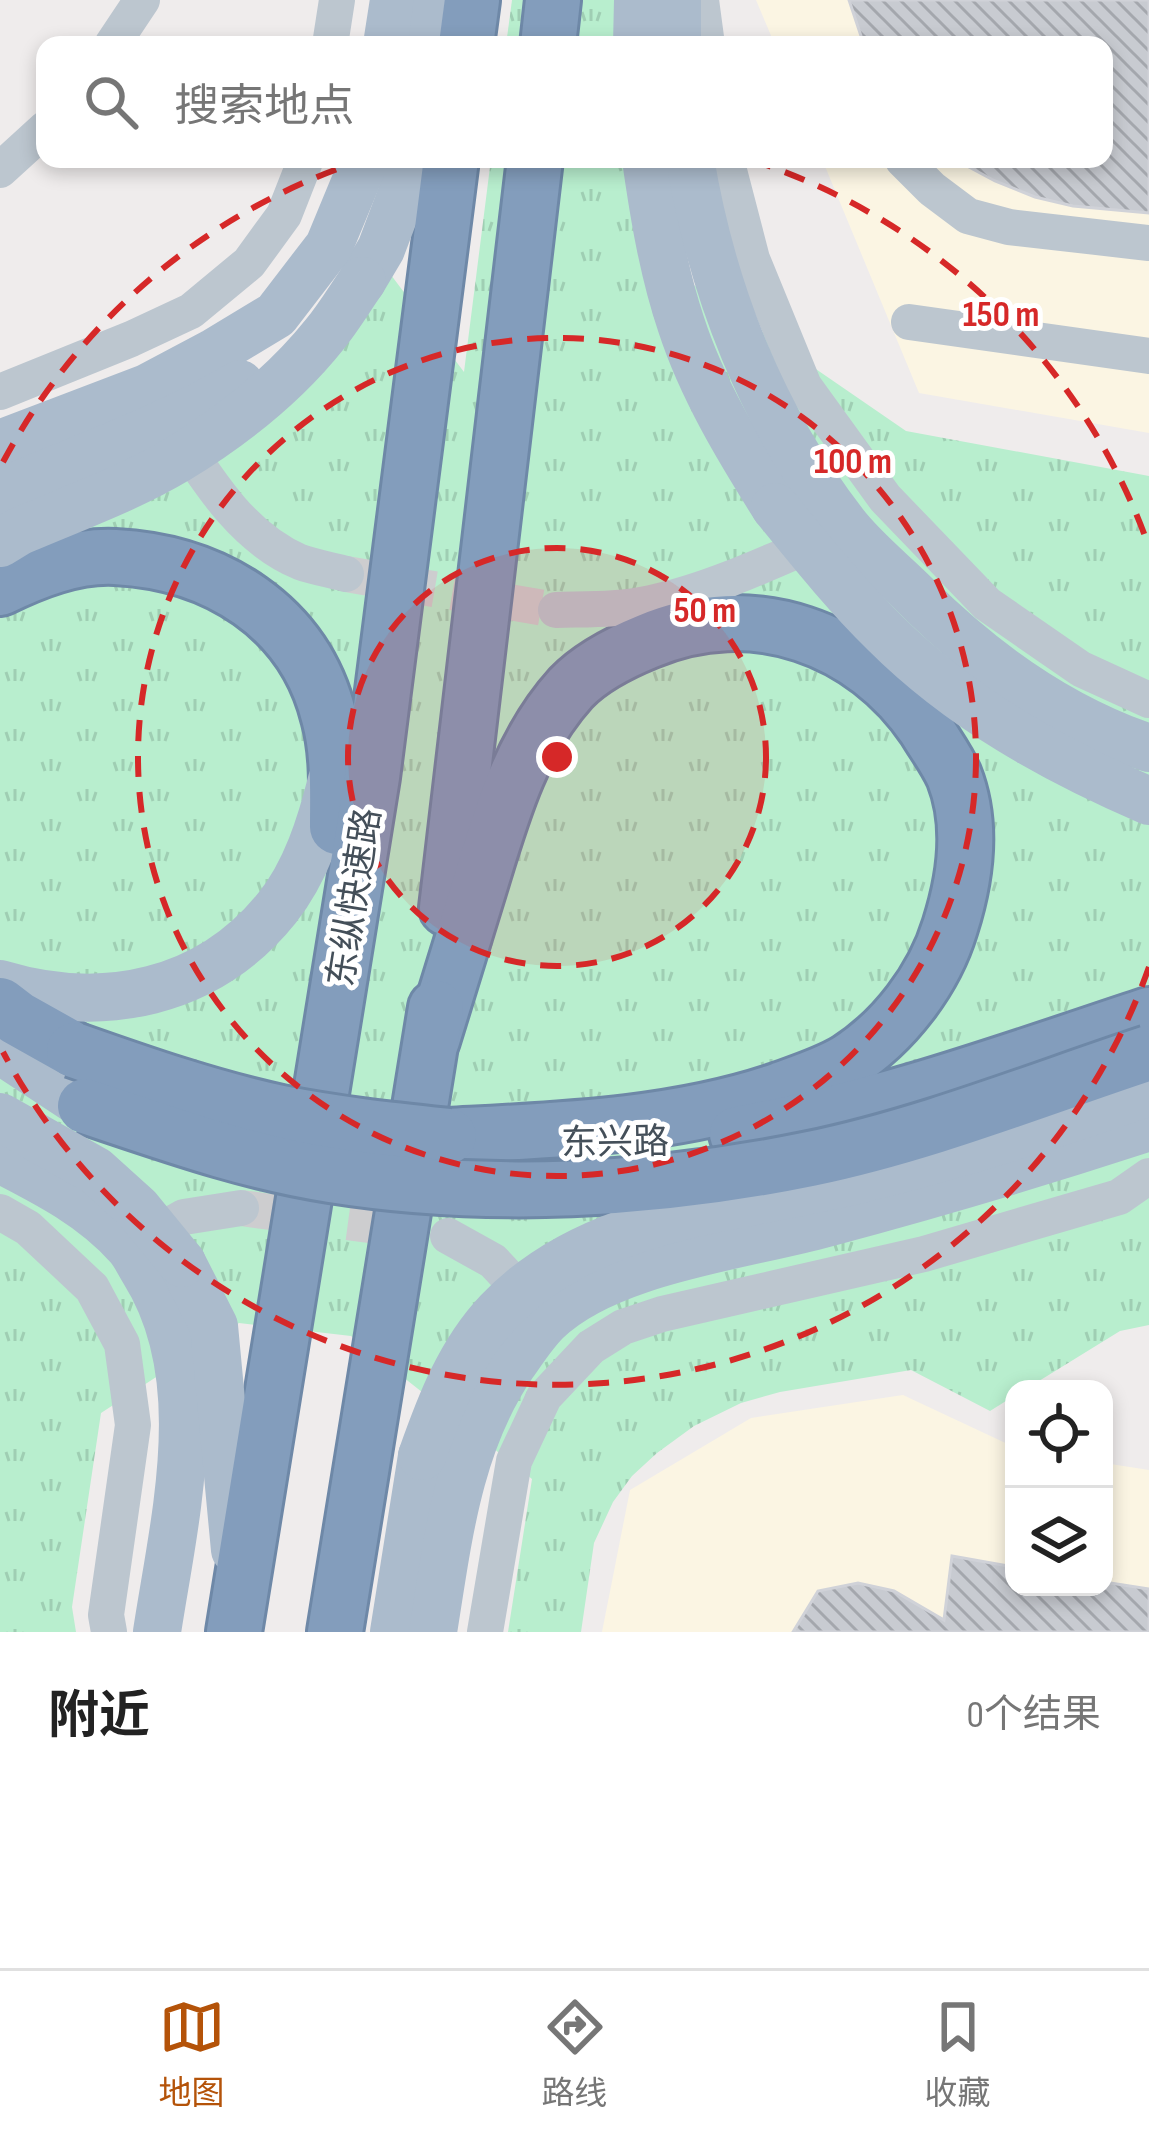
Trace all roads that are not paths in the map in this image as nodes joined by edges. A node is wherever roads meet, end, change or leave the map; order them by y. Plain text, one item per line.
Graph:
1 (142, 0) edge
2 (337, 0) edge
3 (394, 0) edge
4 (438, 0) edge
5 (472, 0) edge
6 (554, 0) edge
7 (638, 0) edge
8 (677, 0) edge
9 (701, 0) edge
10 (118, 36) edge
11 (331, 36) edge
12 (388, 36) edge
13 (433, 36) edge
14 (467, 36) edge
15 (549, 36) edge
16 (637, 36) edge
17 (676, 36) edge
18 (706, 36) edge
19 (36, 136) edge
20 (302, 168) edge
21 (361, 168) edge
22 (412, 168) edge
23 (451, 168) edge
24 (534, 168) edge
25 (647, 168) edge
26 (691, 168) edge
27 (728, 168) edge
28 (911, 168) edge
29 (0, 170) edge
30 (1149, 243) edge
31 (362, 281) junction
32 (909, 322) dead end
33 (1149, 356) edge
34 (147, 388) junction
35 (0, 392) edge
36 (0, 444) edge
37 (0, 493) edge
38 (848, 528) junction
39 (0, 543) edge
40 (346, 574) tunnel mouth
41 (0, 588) edge
42 (556, 610) tunnel mouth
43 (1149, 700) edge
44 (1149, 748) edge
45 (337, 758) junction
46 (1149, 801) edge
47 (0, 984) edge
48 (0, 1005) edge
49 (336, 1010) junction
50 (1149, 1015) edge
51 (432, 1040) junction
52 (0, 1050) edge
53 (1149, 1053) edge
54 (0, 1070) edge
55 (1149, 1092) edge
56 (86, 1106) junction
57 (0, 1117) edge
58 (1149, 1127) edge
59 (449, 1136) junction
60 (0, 1159) edge
61 (1149, 1176) edge
62 (241, 1208) tunnel mouth
63 (0, 1213) edge
64 (448, 1236) tunnel mouth
65 (130, 1248) junction
66 (547, 1319) junction
67 (237, 1615) edge
68 (110, 1632) edge
69 (157, 1632) edge
70 (335, 1632) edge
71 (394, 1632) edge
72 (434, 1632) edge
73 (485, 1632) edge

1 - 10 street
2 - 11 street
3 - 12 main road
4 - 13 main road
5 - 14 highway
6 - 15 highway
7 - 16 main road
8 - 17 main road
9 - 18 street
19 - 29 street
20 - 35 street
21 - 34 main road
22 - 31 main road
23 - 49 highway, 东纵快速路
24 - 51 highway
25 - 46 main road, bridge
26 - 38 main road
27 - 43 street
28 - 30 street
31 - 37 main road, bridge
31 - 39 main road, bridge
32 - 33 street
34 - 36 main road
34 - 40 street
38 - 42 street
38 - 44 main road
41 - 45 highway
45 - 47 main road
45 - 49 highway
48 - 59 highway, 东兴路, bridge
49 - 67 highway, 东纵快速路
50 - 59 highway, 东兴路
51 - 59 highway
51 - 70 highway
52 - 56 main road
53 - 56 highway, 东兴路, bridge
54 - 56 main road
55 - 71 main road, bridge
57 - 67 main road, bridge
58 - 66 main road
60 - 65 main road
61 - 73 street
62 - 65 street
63 - 68 street
64 - 66 street
65 - 69 main road
66 - 72 main road

